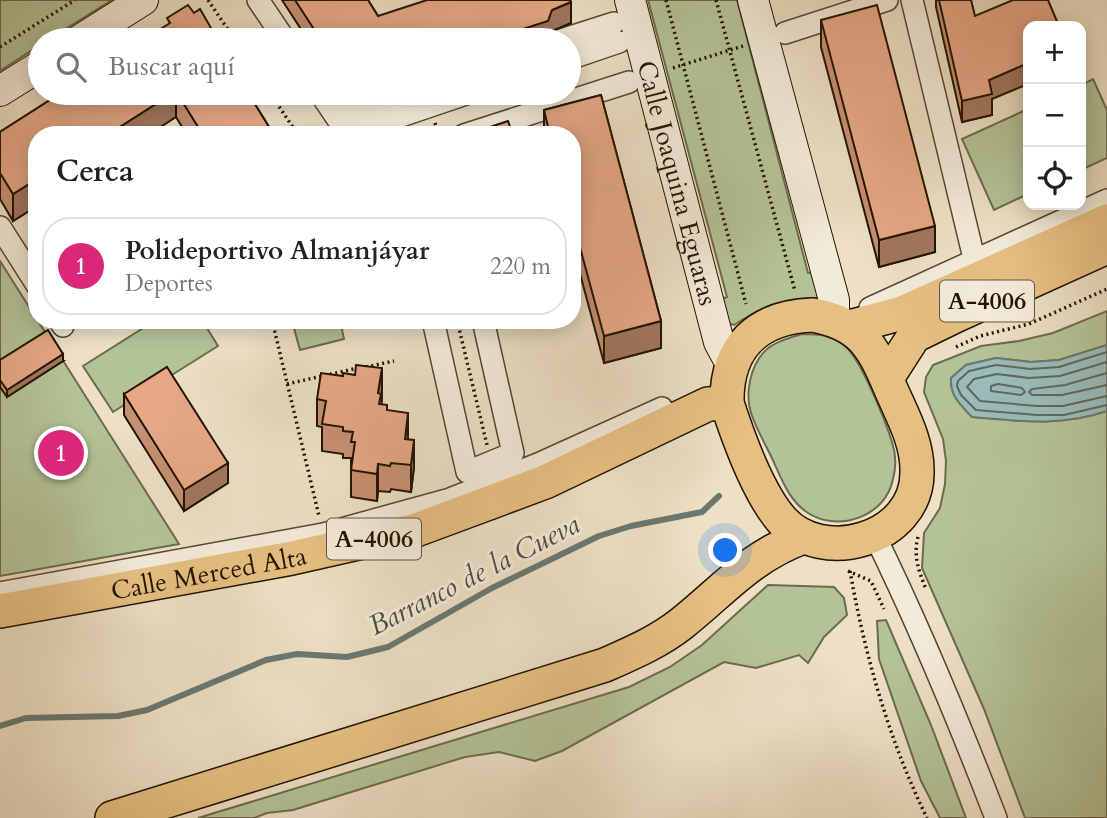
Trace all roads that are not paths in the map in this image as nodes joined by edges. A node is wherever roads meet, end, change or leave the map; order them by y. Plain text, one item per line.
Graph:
1 (143, 0) edge
2 (258, 0) edge
3 (753, 0) edge
4 (887, 0) edge
5 (912, 0) edge
6 (621, 22) edge
7 (99, 28) edge
8 (277, 28) edge
9 (785, 33) dead end
10 (581, 34) edge
11 (581, 50) edge
12 (28, 74) edge
13 (629, 82) dead end
14 (0, 91) edge
15 (581, 97) edge
16 (328, 105) edge
17 (369, 105) edge
18 (434, 105) edge
19 (557, 105) edge
20 (336, 116) junction
21 (343, 126) edge
22 (372, 126) edge
23 (492, 126) edge
24 (1107, 200) edge
25 (1107, 221) edge
26 (0, 227) edge
27 (1107, 247) edge
28 (972, 250) dead end
29 (28, 271) edge
30 (849, 323) junction
31 (435, 329) edge
32 (485, 329) edge
33 (887, 378) junction
34 (728, 385) junction
35 (875, 536) junction
36 (803, 537) junction
37 (0, 593) edge
38 (0, 611) edge
39 (113, 818) edge
40 (996, 818) edge

1 - 7 main road
2 - 8 street
3 - 30 main road
4 - 9 street
5 - 28 street
6 - 10 street
6 - 11 street
6 - 34 main road, Calle Joaquina Eguaras
12 - 14 main road
13 - 15 street
16 - 20 street
17 - 20 street
18 - 22 street
19 - 23 street
20 - 21 street
24 - 30 street
25 - 30 main road, A-4006
26 - 29 street
27 - 33 main road, A-4006
30 - 33 main road
30 - 34 main road, A-4006
31 - 32 street
33 - 35 main road
34 - 36 main road
34 - 37 street, Calle Merced Alta
34 - 38 main road, Calle Merced Alta / A-4006
35 - 36 main road
35 - 40 street
36 - 39 main road

